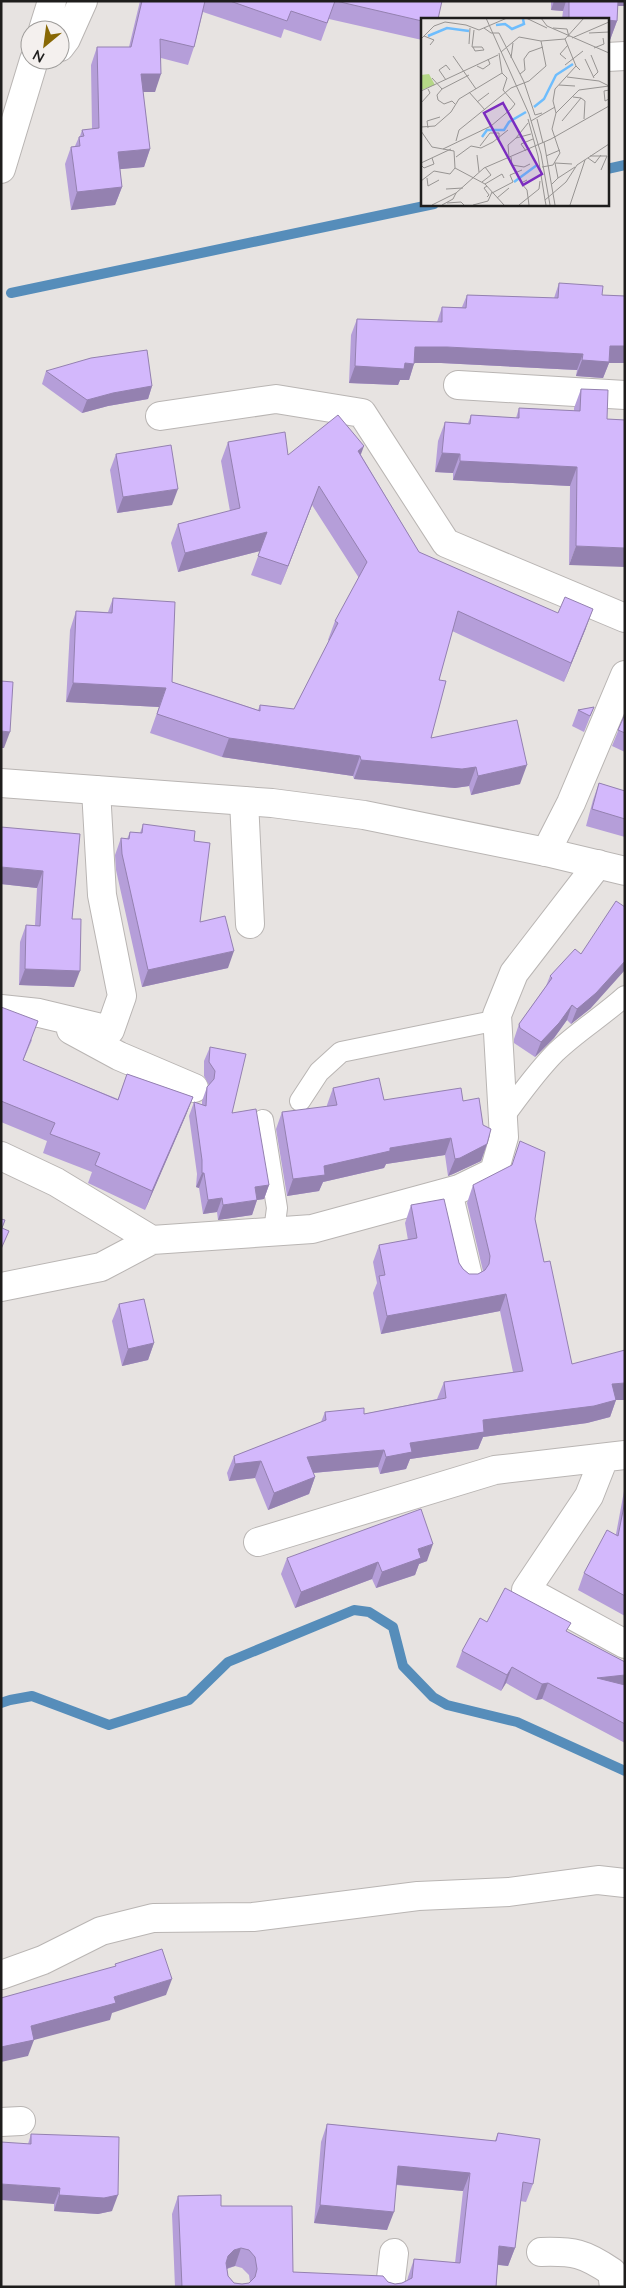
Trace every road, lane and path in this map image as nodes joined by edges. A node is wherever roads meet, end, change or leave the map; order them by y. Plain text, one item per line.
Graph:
1 (52, 1) edge
2 (83, 1) edge
3 (46, 20) edge
4 (70, 30) edge
5 (625, 56) edge
6 (608, 57) edge
7 (31, 70) edge
8 (42, 70) edge
9 (23, 95) junction
10 (1, 169) edge
11 (458, 385) dead end
12 (625, 394) edge
13 (160, 416) dead end
14 (625, 618) edge
15 (625, 675) edge
16 (1, 783) edge
17 (96, 790) junction
18 (244, 801) junction
19 (546, 852) junction
20 (598, 864) junction
21 (625, 871) edge
22 (250, 924) dead end
23 (625, 996) edge
24 (1, 1009) edge
25 (39, 1013) junction
26 (498, 1020) junction
27 (194, 1088) dead end
28 (300, 1101) dead end
29 (503, 1118) junction
30 (263, 1120) dead end
31 (1, 1156) edge
32 (448, 1192) junction
33 (274, 1231) junction
34 (152, 1240) junction
35 (468, 1276) edge
36 (1, 1287) edge
37 (614, 1456) edge
38 (258, 1542) dead end
39 (625, 1644) edge
40 (625, 1883) edge
41 (1, 1975) edge
42 (541, 2252) dead end
43 (394, 2253) dead end
44 (390, 2287) edge
45 (614, 2287) edge

1 - 3 street
2 - 4 street
5 - 6 street
7 - 9 street
8 - 9 street
9 - 10 street
11 - 12 street
13 - 14 street
15 - 19 street
16 - 17 street
17 - 18 street
17 - 25 street
18 - 19 street
18 - 22 street
19 - 20 street
20 - 21 street
20 - 26 street
23 - 29 lane
24 - 25 street
25 - 27 street
26 - 28 lane
26 - 29 street
29 - 32 street
30 - 33 lane
31 - 34 street
32 - 33 street
32 - 35 street
33 - 34 street
34 - 36 street
37 - 38 street
37 - 39 street
40 - 41 street
42 - 45 street
43 - 44 street

